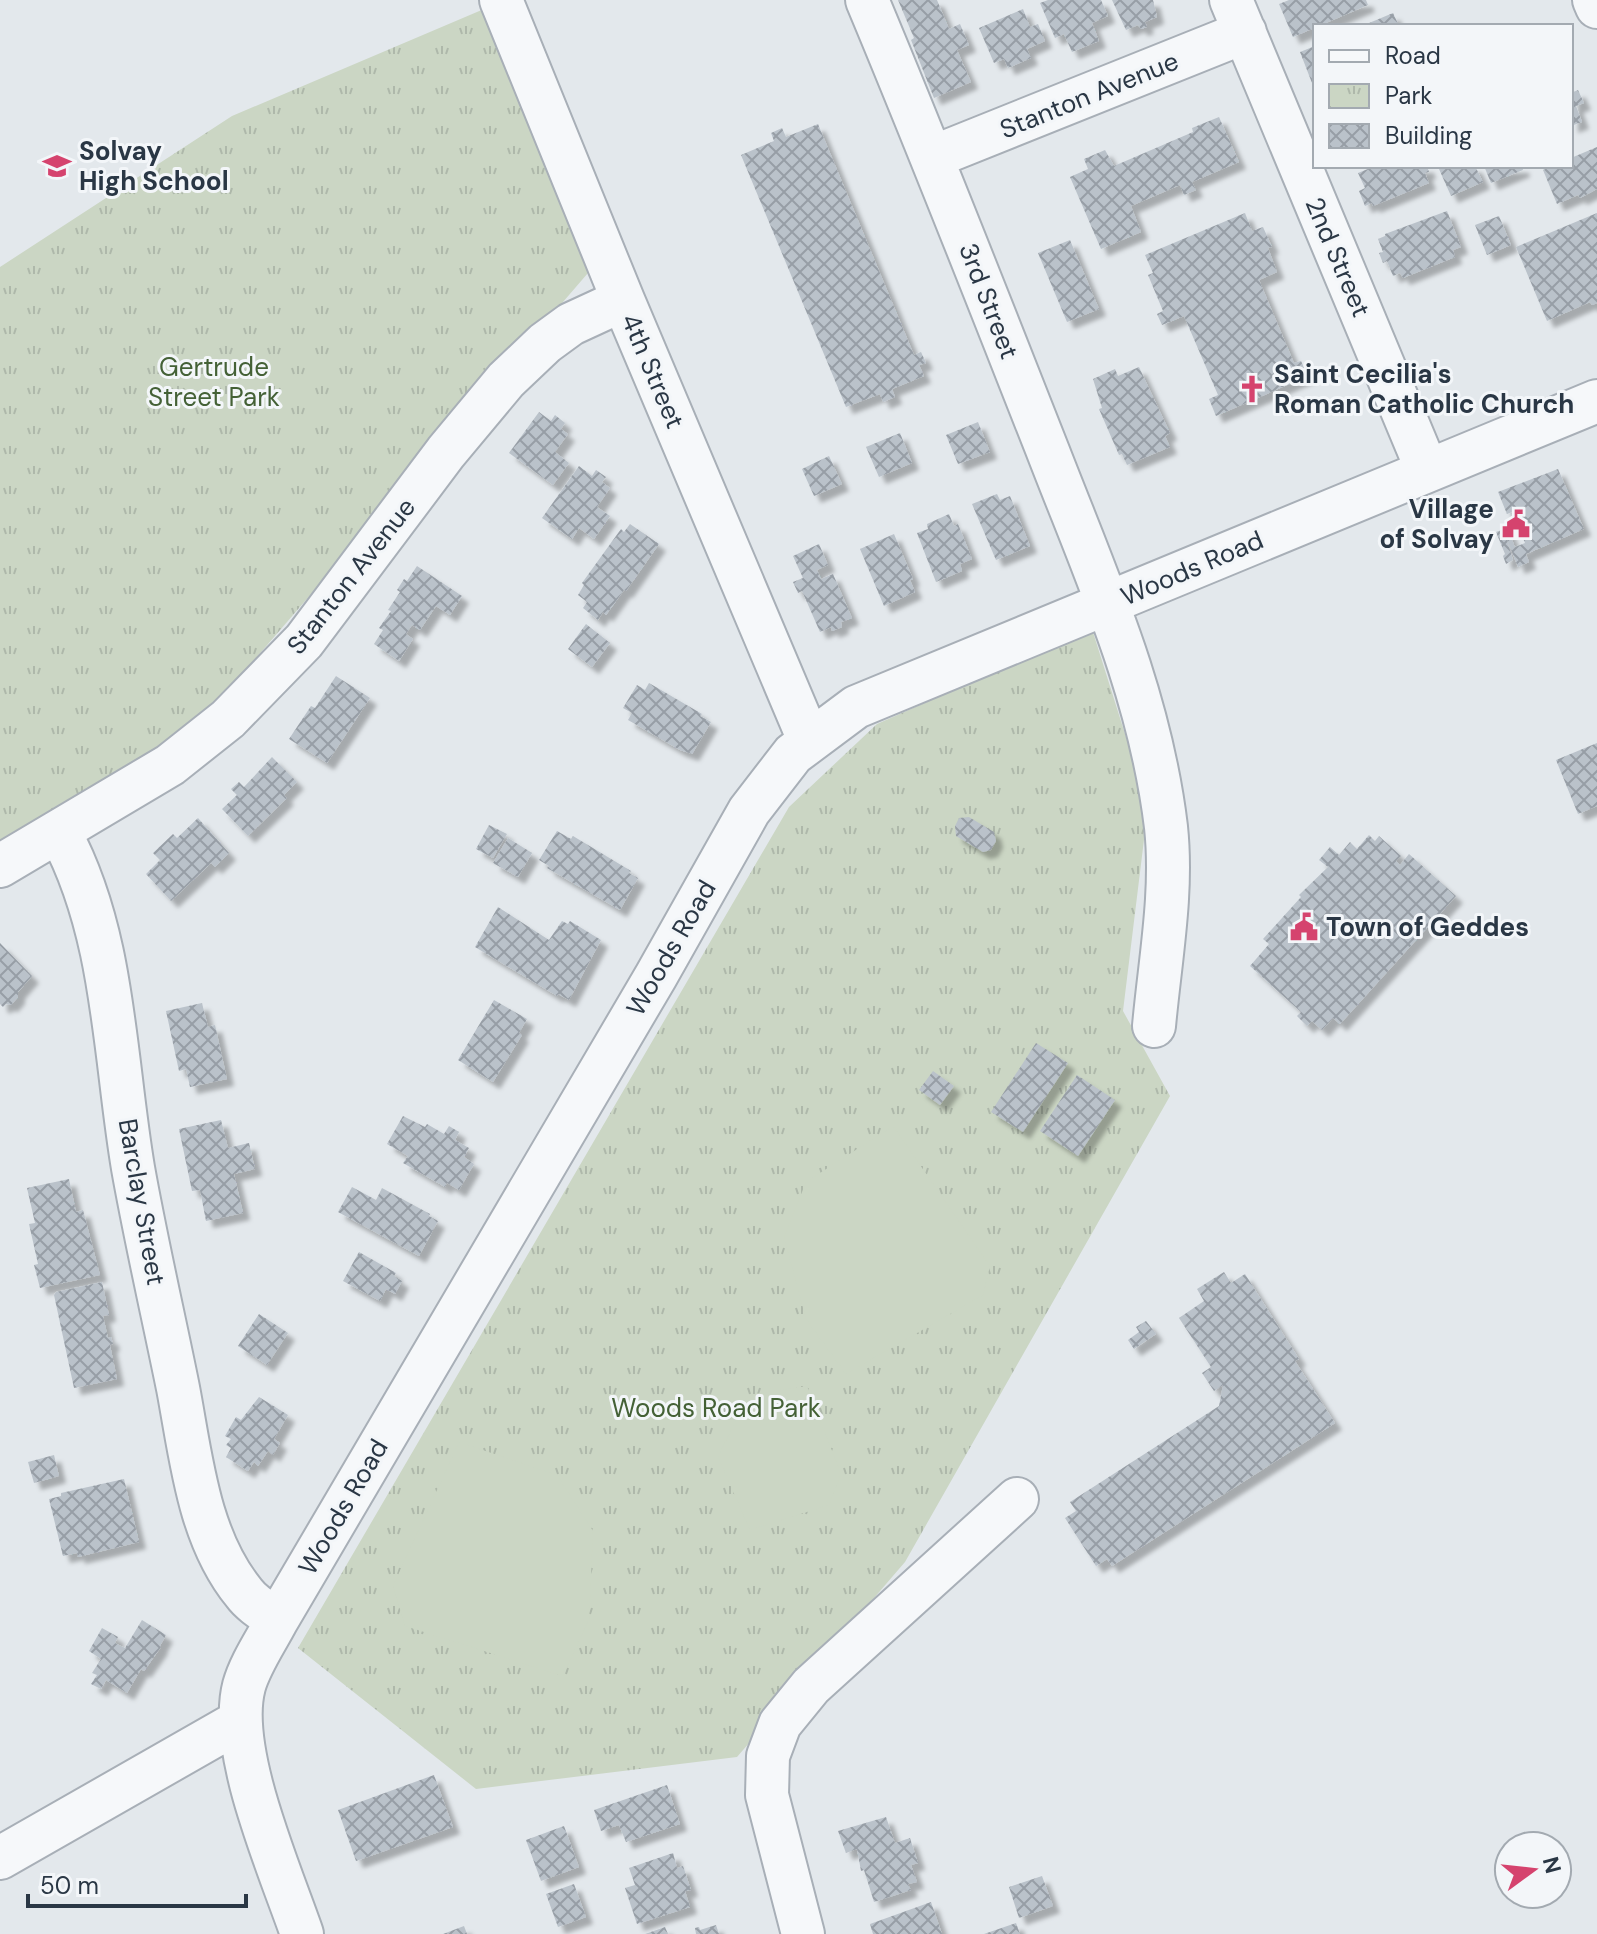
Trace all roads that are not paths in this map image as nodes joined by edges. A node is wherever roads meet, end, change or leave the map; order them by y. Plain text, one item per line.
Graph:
1 (501, 0) edge
2 (867, 0) edge
3 (1594, 0) edge
4 (1597, 7) edge
5 (1238, 16) edge
6 (933, 157) junction
7 (623, 300) junction
8 (1597, 401) edge
9 (1427, 470) junction
10 (1107, 603) junction
11 (809, 740) junction
12 (60, 833) junction
13 (0, 866) edge
14 (1154, 1026) dead end
15 (1017, 1499) dead end
16 (277, 1620) junction
17 (240, 1721) junction
18 (0, 1858) edge
19 (302, 1934) edge
20 (803, 1934) edge

1 - 7 street, 4th Street
2 - 6 street, 3rd Street
3 - 4 street
5 - 6 street, Stanton Avenue
5 - 9 street, 2nd Street
6 - 10 street, 3rd Street
7 - 11 street, 4th Street
7 - 12 street, Stanton Avenue
8 - 9 street, Woods Road
9 - 10 street, Woods Road
10 - 11 street, Woods Road
10 - 14 street, 3rd Street
11 - 16 street, Woods Road
12 - 13 street
12 - 16 street, Barclay Street
15 - 20 street
16 - 17 street, Woods Road
17 - 18 street
17 - 19 street, Woods Road

